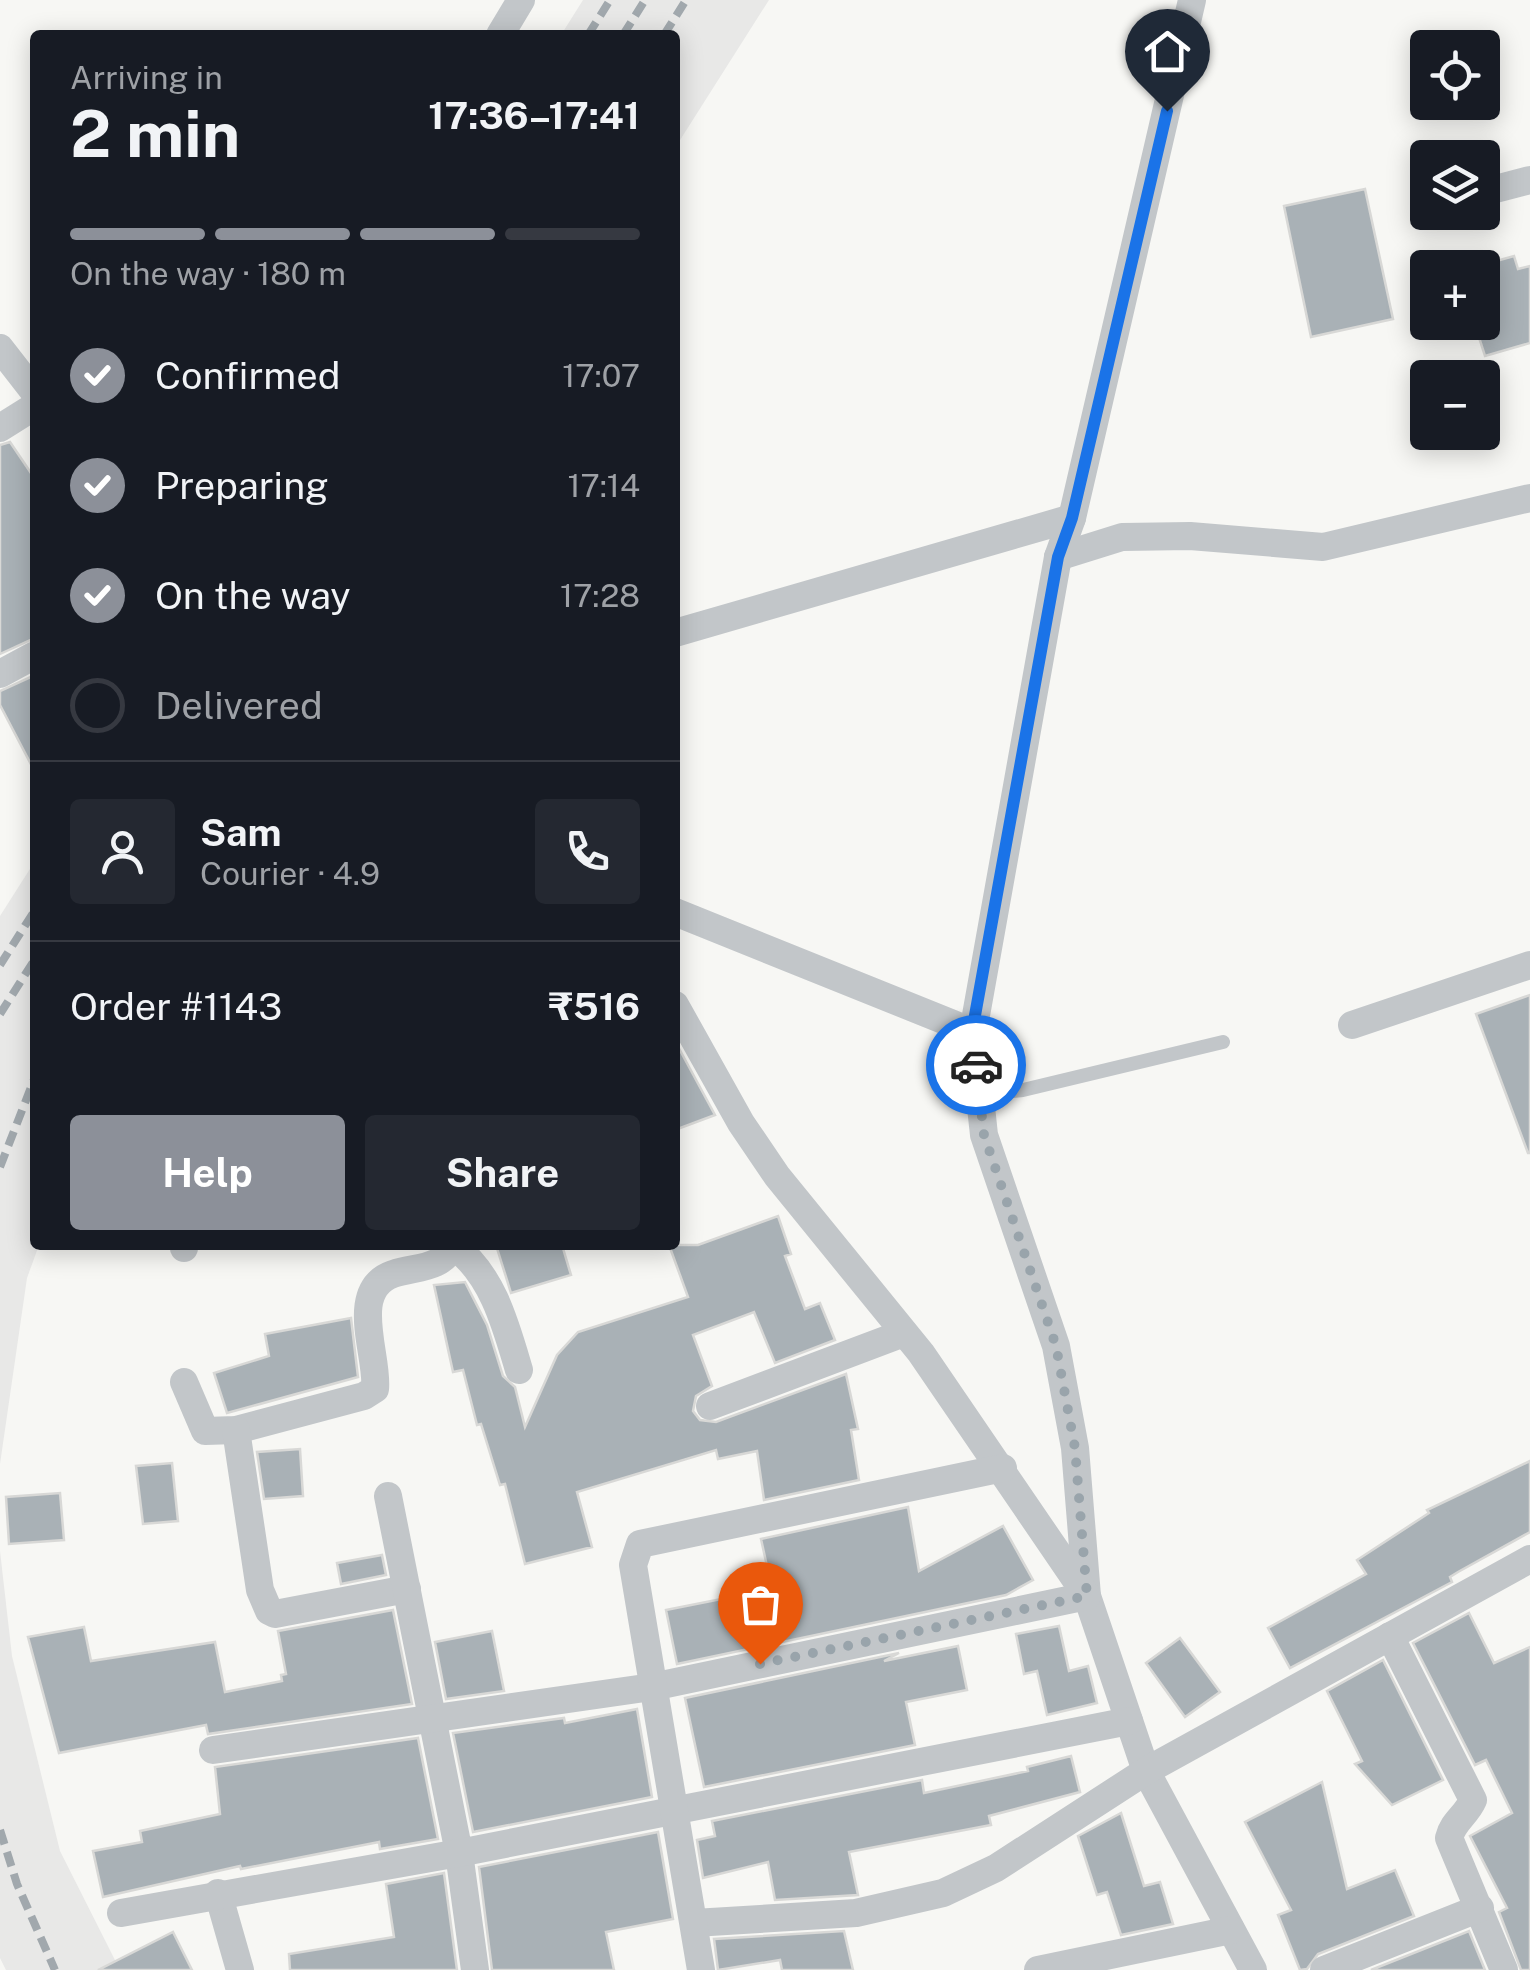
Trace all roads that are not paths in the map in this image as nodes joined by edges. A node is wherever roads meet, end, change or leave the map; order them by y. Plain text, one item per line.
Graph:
1 (522, 0) edge
2 (1192, 0) edge
3 (503, 30) edge
4 (1530, 180) edge
5 (1500, 188) edge
6 (0, 348) edge
7 (30, 387) edge
8 (30, 409) edge
9 (0, 428) edge
10 (1530, 498) edge
11 (1072, 518) junction
12 (1058, 557) junction
13 (680, 632) edge
14 (30, 658) edge
15 (0, 674) edge
16 (680, 914) edge
17 (1530, 966) edge
18 (680, 1014) edge
19 (1352, 1025) dead end
20 (972, 1032) junction
21 (1223, 1042) dead end
22 (979, 1096) junction
23 (450, 1250) edge
24 (459, 1250) edge
25 (904, 1333) junction
26 (519, 1370) dead end
27 (184, 1382) dead end
28 (710, 1406) dead end
29 (236, 1430) junction
30 (1003, 1468) junction
31 (388, 1496) dead end
32 (1530, 1560) edge
33 (407, 1589) junction
34 (1087, 1596) junction
35 (1390, 1636) junction
36 (652, 1687) junction
37 (434, 1718) junction
38 (1129, 1721) junction
39 (213, 1750) dead end
40 (1146, 1772) junction
41 (673, 1812) junction
42 (458, 1853) junction
43 (218, 1892) junction
44 (1480, 1908) junction
45 (121, 1913) dead end
46 (694, 1923) junction
47 (1232, 1930) junction
48 (240, 1970) edge
49 (476, 1970) edge
50 (700, 1970) edge
51 (1038, 1970) edge
52 (1253, 1970) edge
53 (1324, 1970) edge
54 (1504, 1970) edge

1 - 3 street
2 - 11 street
4 - 5 street
6 - 7 street
8 - 9 street
10 - 12 street
11 - 12 street
11 - 13 street
12 - 20 street
14 - 15 street
16 - 20 street
17 - 19 street
18 - 25 street
20 - 22 street
21 - 22 lane
22 - 34 street
23 - 29 street
24 - 26 street
25 - 28 street
25 - 30 street
27 - 29 street
29 - 33 street
30 - 34 street
30 - 36 street
31 - 33 street
32 - 35 street
33 - 37 street
34 - 36 street
34 - 38 street
35 - 40 street
35 - 44 street
36 - 37 street
36 - 41 street
37 - 39 street
37 - 42 street
38 - 40 street
38 - 41 street
40 - 46 street
40 - 47 street
41 - 42 street
41 - 46 street
42 - 43 street
42 - 49 street
43 - 45 street
43 - 48 street
44 - 53 street
44 - 54 street
46 - 50 street
47 - 51 street
47 - 52 street

